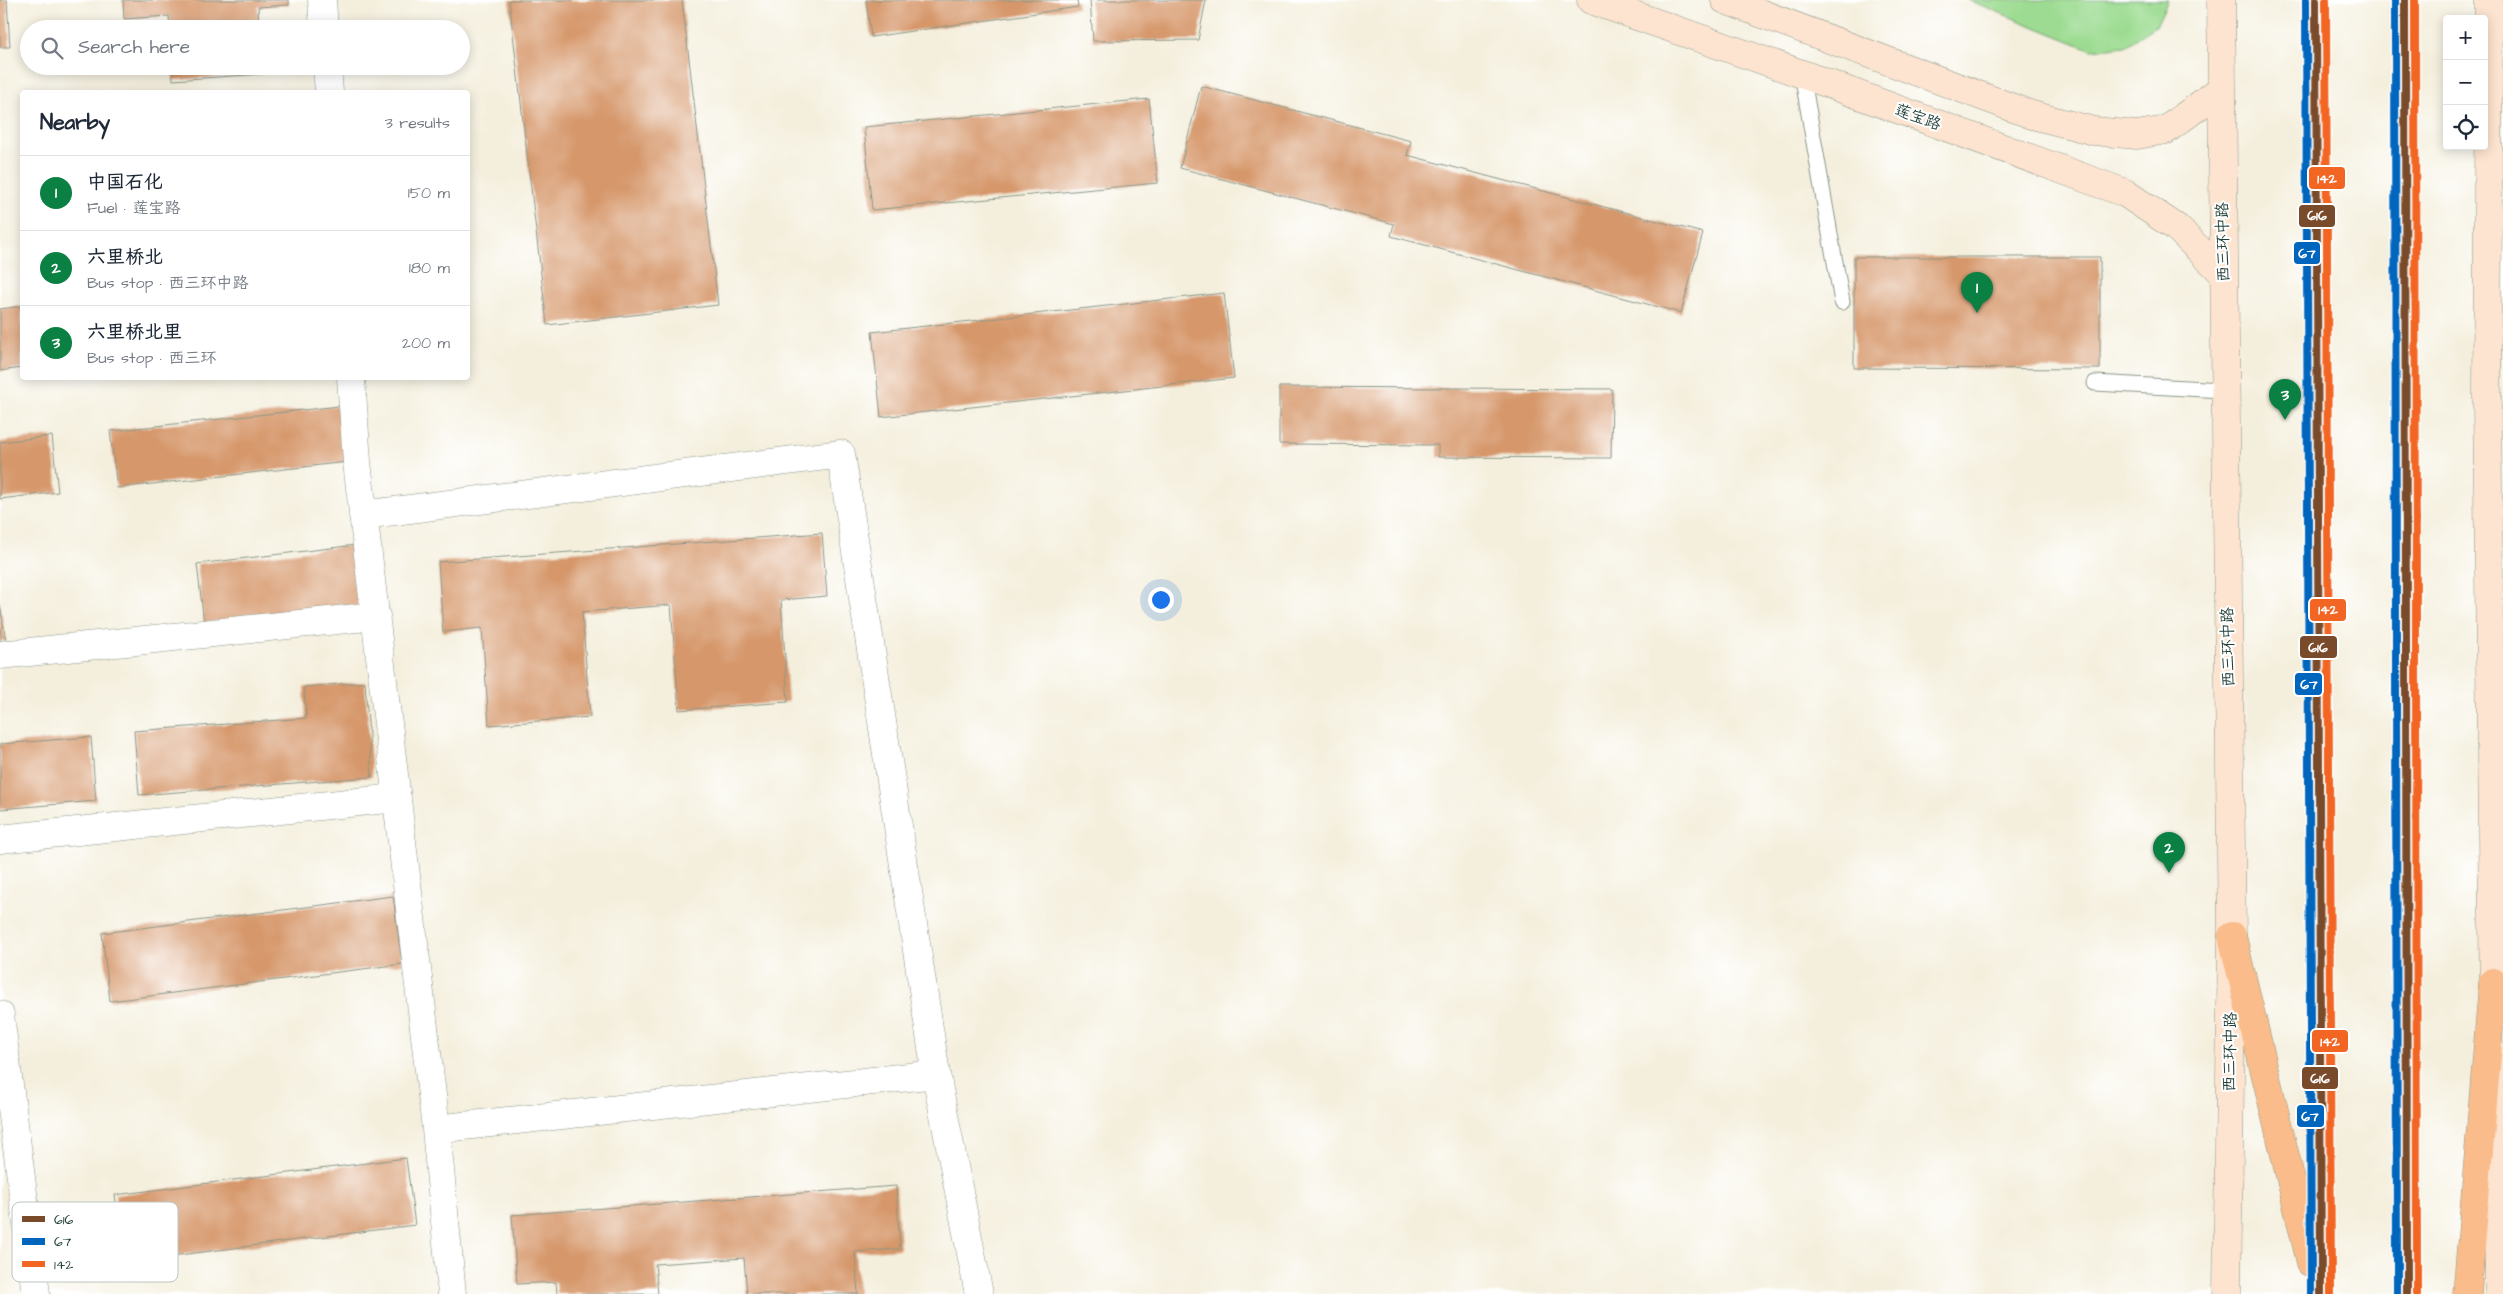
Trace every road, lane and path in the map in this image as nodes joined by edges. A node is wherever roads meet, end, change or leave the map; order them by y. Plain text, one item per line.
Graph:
1 (322, 0) edge
2 (1591, 0) edge
3 (1725, 0) edge
4 (2220, 0) edge
5 (2316, 0) edge
6 (2405, 0) edge
7 (2489, 0) edge
8 (323, 20) edge
9 (1802, 74) junction
10 (328, 75) edge
11 (329, 90) edge
12 (2220, 90) junction
13 (2224, 273) junction
14 (1842, 302) dead end
15 (2496, 355) edge
16 (351, 380) edge
17 (2095, 383) dead end
18 (2224, 390) junction
19 (2495, 401) edge
20 (363, 515) junction
21 (376, 616) junction
22 (0, 655) edge
23 (397, 798) junction
24 (0, 839) edge
25 (2232, 936) junction
26 (2493, 982) junction
27 (0, 1015) edge
28 (936, 1074) junction
29 (6, 1113) edge
30 (436, 1129) junction
31 (21, 1202) edge
32 (452, 1294) edge
33 (979, 1294) edge
34 (2227, 1294) edge
35 (2320, 1294) edge
36 (2407, 1294) edge
37 (2467, 1294) edge
38 (2499, 1294) edge

1 - 8 street
2 - 9 street, 莲宝路
3 - 12 street
4 - 12 street, 西三环中路
5 - 35 highway
6 - 36 highway
7 - 15 street
9 - 13 street, 莲宝路
9 - 14 lane
10 - 11 street
12 - 13 street, 西三环中路
13 - 18 street, 西三环中路
15 - 19 street
16 - 20 street
17 - 18 lane
18 - 25 street, 西三环中路
19 - 26 street
20 - 21 street
20 - 28 street
21 - 22 street
21 - 23 street
23 - 24 street
23 - 30 street
25 - 34 street, 西三环中路
25 - 35 highway
26 - 37 highway
26 - 38 street
27 - 29 street
28 - 30 street
28 - 33 street
29 - 31 street
30 - 32 street

